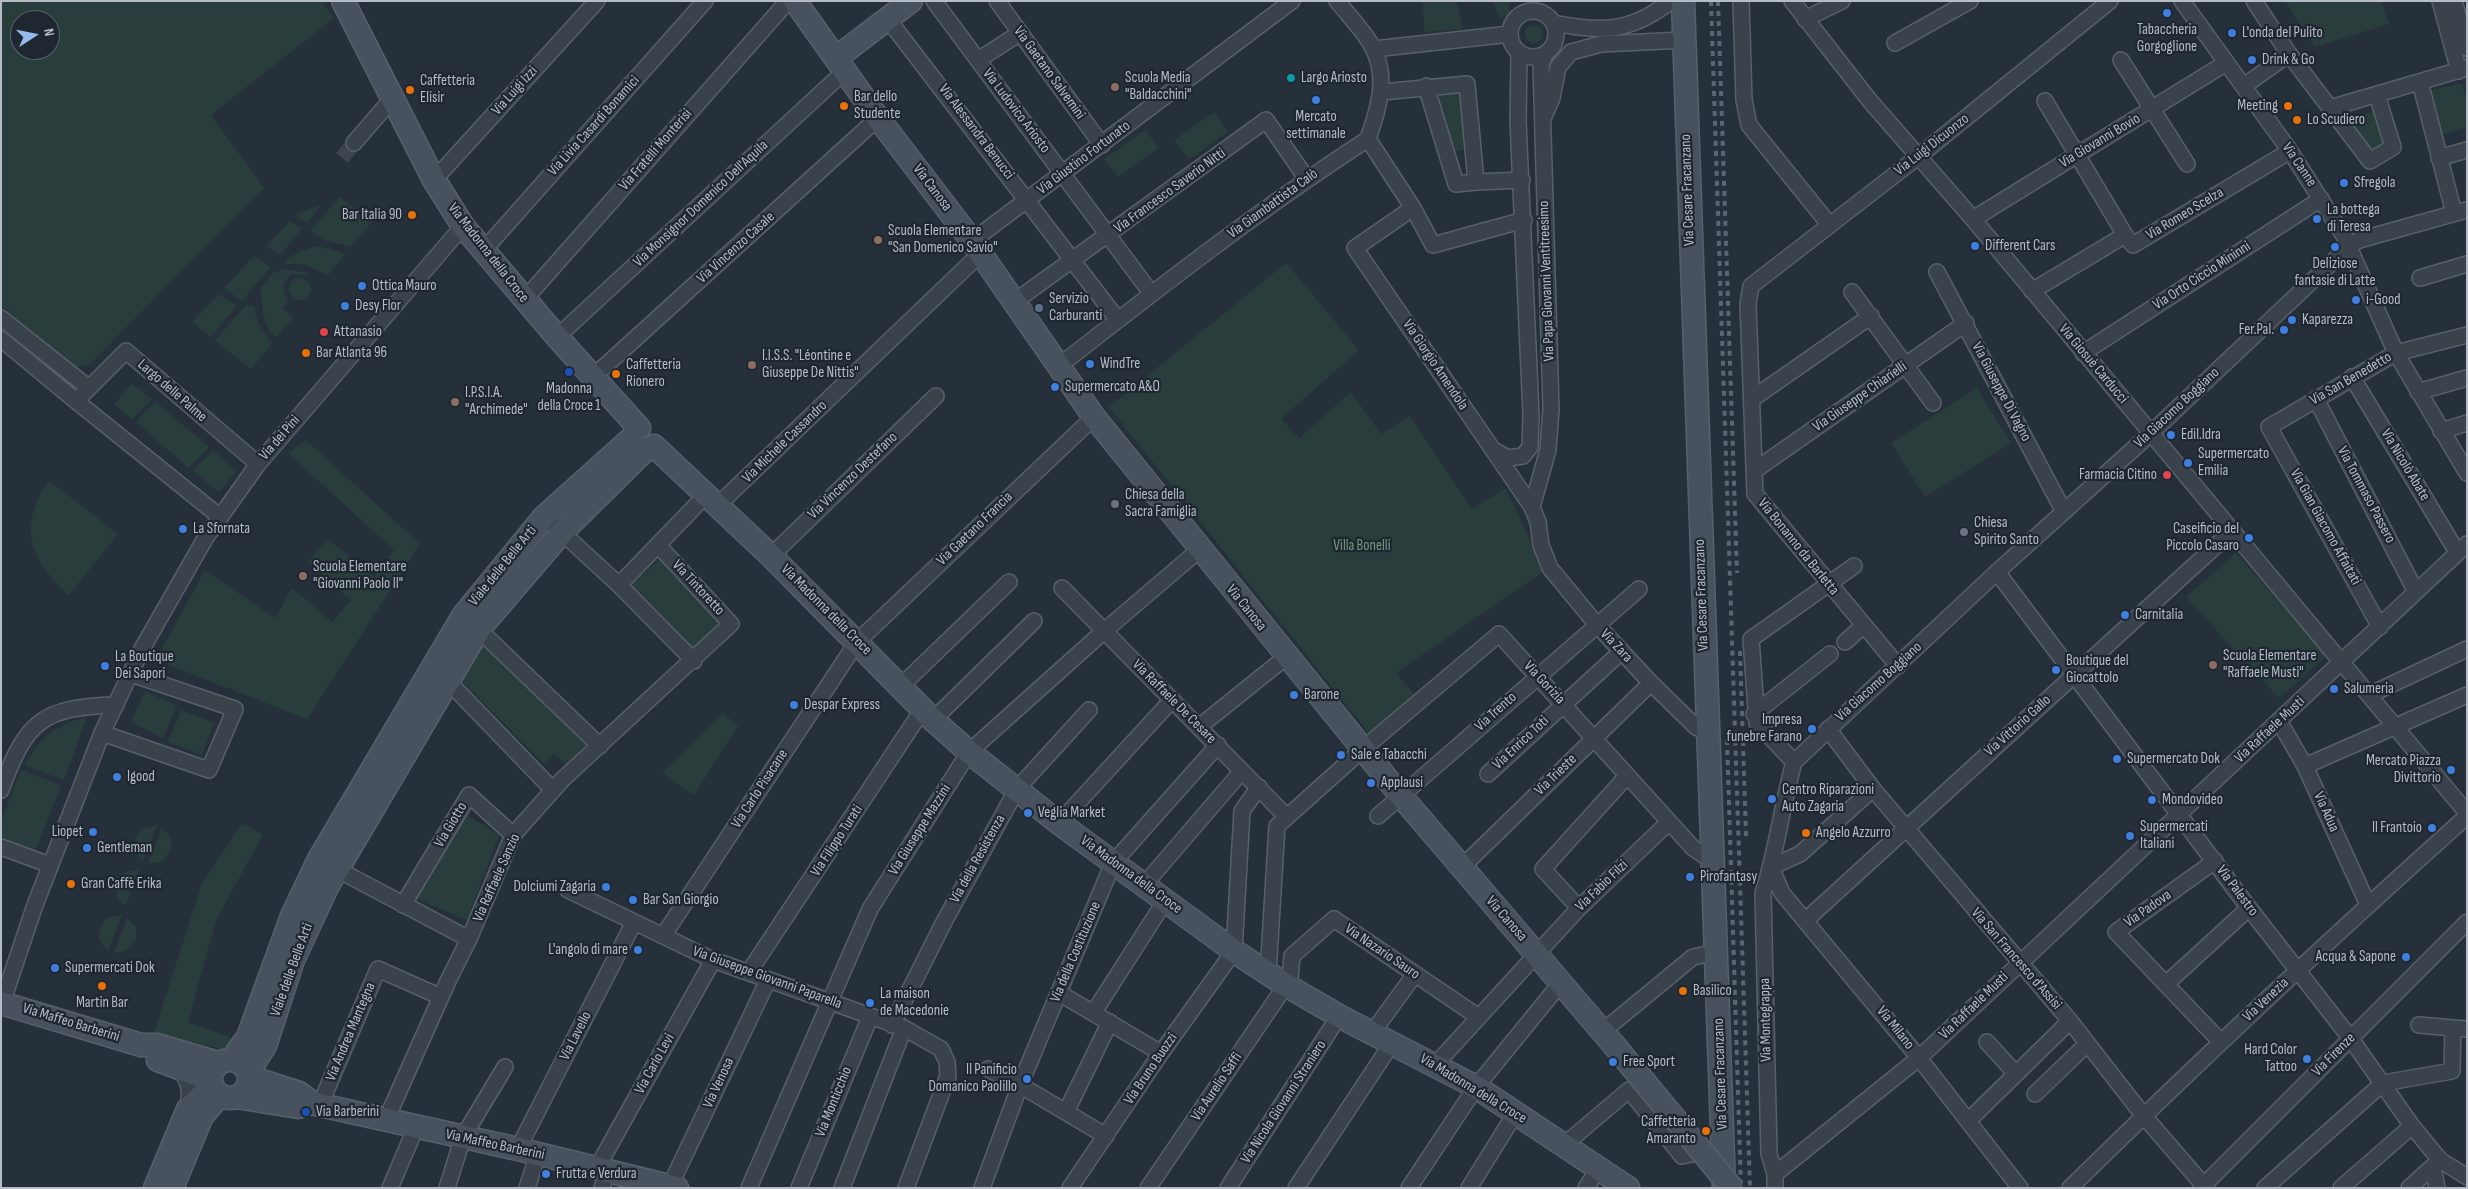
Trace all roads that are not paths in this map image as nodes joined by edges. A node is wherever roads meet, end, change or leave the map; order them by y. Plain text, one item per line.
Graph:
1 (343, 1) edge
2 (597, 1) edge
3 (705, 1) edge
4 (788, 1) edge
5 (795, 1) edge
6 (911, 1) edge
7 (934, 1) edge
8 (996, 1) edge
9 (1292, 1) edge
10 (1337, 1) edge
11 (1741, 1) edge
12 (1792, 1) edge
13 (1842, 1) edge
14 (1970, 1) edge
15 (2110, 1) edge
16 (2182, 1) edge
17 (2254, 1) edge
18 (2440, 1) edge
19 (2454, 1) edge
20 (1675, 2) edge
21 (1518, 8) edge
22 (1546, 13) edge
23 (887, 18) junction
24 (1805, 19) junction
25 (1586, 30) junction
26 (1020, 33) junction
27 (1510, 34) junction
28 (1684, 40) junction
29 (1895, 43) dead end
30 (2467, 48) edge
31 (1374, 49) junction
32 (1550, 49) junction
33 (1519, 53) junction
34 (2289, 54) junction
35 (978, 60) junction
36 (2122, 60) dead end
37 (2226, 63) junction
38 (840, 64) junction
39 (2465, 70) edge
40 (2420, 82) junction
41 (1426, 86) junction
42 (2244, 86) junction
43 (1382, 92) junction
44 (2378, 95) junction
45 (392, 99) junction
46 (2045, 101) dead end
47 (2330, 108) junction
48 (2153, 110) junction
49 (878, 118) junction
50 (1542, 120) junction
51 (1368, 139) junction
52 (354, 143) tunnel mouth
53 (1102, 145) junction
54 (2467, 150) edge
55 (2290, 151) junction
56 (2077, 154) junction
57 (1919, 156) junction
58 (2439, 158) junction
59 (2188, 164) dead end
60 (1063, 173) junction
61 (1307, 178) junction
62 (434, 180) junction
63 (1522, 180) junction
64 (1476, 182) junction
65 (2321, 199) junction
66 (1028, 200) junction
67 (1413, 208) junction
68 (2461, 211) edge
69 (1973, 219) junction
70 (1524, 220) junction
71 (1829, 224) junction
72 (462, 226) junction
73 (1110, 235) junction
74 (2124, 235) junction
75 (2348, 246) junction
76 (976, 248) junction
77 (483, 251) junction
78 (1073, 260) junction
79 (2467, 264) edge
80 (1937, 272) dead end
81 (2420, 278) dead end
82 (1751, 286) joint
83 (2032, 291) junction
84 (1852, 292) dead end
85 (1151, 293) junction
86 (525, 299) junction
87 (1014, 302) junction
88 (1871, 316) junction
89 (1, 318) edge
90 (1118, 320) junction
91 (1966, 324) junction
92 (2467, 335) edge
93 (557, 337) junction
94 (1, 339) edge
95 (2083, 352) junction
96 (2396, 353) junction
97 (1906, 365) junction
98 (1059, 366) junction
99 (593, 378) junction
100 (2352, 378) junction
101 (2467, 378) edge
102 (89, 388) junction
103 (2418, 392) junction
104 (936, 396) dead end
105 (1752, 399) junction
106 (2316, 399) junction
107 (76, 401) junction
108 (1933, 403) dead end
109 (1094, 417) junction
110 (2467, 423) edge
111 (2270, 427) joint
112 (2441, 431) junction
113 (2150, 434) junction
114 (643, 440) junction
115 (1492, 450) junction
116 (258, 464) junction
117 (2465, 468) edge
118 (1754, 470) junction
119 (713, 500) junction
120 (1532, 507) junction
121 (2064, 512) junction
122 (219, 516) junction
123 (544, 517) junction
124 (562, 532) junction
125 (2231, 532) junction
126 (658, 545) junction
127 (1542, 546) joint
128 (2462, 548) edge
129 (1199, 550) junction
130 (771, 556) junction
131 (1854, 566) dead end
132 (1997, 572) junction
133 (1009, 582) dead end
134 (1828, 584) junction
135 (619, 585) junction
136 (1062, 588) dead end
137 (1639, 589) dead end
138 (2416, 592) junction
139 (1034, 621) dead end
140 (471, 622) junction
141 (1596, 624) junction
142 (1864, 626) junction
143 (2380, 627) junction
144 (1103, 632) junction
145 (857, 642) junction
146 (1845, 642) dead end
147 (2467, 650) edge
148 (1622, 651) junction
149 (1830, 654) dead end
150 (1286, 657) junction
151 (694, 661) junction
152 (2342, 663) junction
153 (1898, 666) junction
154 (131, 674) junction
155 (441, 674) junction
156 (2075, 674) junction
157 (1536, 676) junction
158 (1651, 683) junction
159 (901, 686) junction
160 (2369, 695) junction
161 (2467, 695) edge
162 (1172, 700) junction
163 (1563, 704) junction
164 (116, 705) junction
165 (1089, 710) dead end
166 (928, 714) junction
167 (1754, 714) junction
168 (2279, 721) junction
169 (1199, 727) junction
170 (2395, 727) junction
171 (1828, 730) junction
172 (1708, 732) junction
173 (102, 733) junction
174 (1594, 738) junction
175 (1218, 745) junction
176 (600, 746) junction
177 (1363, 749) junction
178 (969, 752) junction
179 (1794, 762) junction
180 (2305, 766) junction
181 (1242, 770) junction
182 (1488, 774) dead end
183 (1627, 776) junction
184 (1259, 787) junction
185 (1017, 789) junction
186 (1873, 789) junction
187 (1, 790) edge
188 (553, 790) junction
189 (1401, 796) junction
190 (2180, 813) junction
191 (2467, 815) edge
192 (1286, 816) junction
193 (1378, 816) dead end
194 (1670, 822) junction
195 (1059, 823) junction
196 (1905, 828) junction
197 (513, 835) junction
198 (1, 847) edge
199 (1711, 860) junction
200 (2215, 862) junction
201 (328, 864) junction
202 (1113, 864) junction
203 (50, 865) junction
204 (1771, 867) junction
205 (1461, 868) junction
206 (1144, 885) junction
207 (568, 890) dead end
208 (1165, 901) junction
209 (403, 905) junction
210 (2368, 905) junction
211 (1579, 908) junction
212 (2249, 908) junction
213 (1806, 920) junction
214 (634, 922) junction
215 (2467, 922) edge
216 (663, 936) junction
217 (469, 939) junction
218 (1234, 951) junction
219 (1718, 952) junction
220 (1536, 953) junction
221 (713, 960) junction
222 (2018, 963) junction
223 (2298, 971) junction
224 (749, 972) junction
225 (1415, 974) junction
226 (768, 980) junction
227 (1279, 981) junction
228 (1560, 984) junction
229 (2166, 984) junction
230 (1059, 993) junction
231 (441, 997) junction
232 (830, 1001) junction
233 (1, 1003) edge
234 (1094, 1012) junction
235 (1339, 1016) junction
236 (1477, 1016) junction
237 (870, 1017) junction
238 (2070, 1021) junction
239 (1110, 1022) junction
240 (2419, 1025) dead end
241 (898, 1027) junction
242 (2460, 1029) edge
243 (1372, 1033) junction
244 (1608, 1038) junction
245 (2350, 1039) junction
246 (1987, 1042) dead end
247 (2222, 1042) junction
248 (1392, 1043) junction
249 (2087, 1044) junction
250 (141, 1045) junction
251 (1161, 1053) junction
252 (1919, 1058) junction
253 (1435, 1065) junction
254 (178, 1066) junction
255 (505, 1067) dead end
256 (988, 1069) dead end
257 (2016, 1074) junction
258 (228, 1079) junction
259 (2383, 1083) junction
260 (1020, 1085) junction
261 (1476, 1087) junction
262 (2035, 1094) dead end
263 (316, 1104) junction
264 (188, 1108) junction
265 (1066, 1112) junction
266 (1515, 1114) junction
267 (2143, 1116) junction
268 (386, 1120) junction
269 (1968, 1121) junction
270 (2412, 1126) junction
271 (416, 1127) junction
272 (1106, 1136) junction
273 (463, 1137) junction
274 (1564, 1145) junction
275 (1724, 1148) junction
276 (528, 1151) junction
277 (2436, 1163) junction
278 (1599, 1168) junction
279 (602, 1176) edge
280 (2467, 1177) edge
281 (1775, 1181) edge
282 (661, 1186) edge
283 (2204, 1187) edge
284 (155, 1188) edge
285 (172, 1188) edge
286 (390, 1188) edge
287 (447, 1188) edge
288 (527, 1188) edge
289 (748, 1188) edge
290 (799, 1188) edge
291 (842, 1188) edge
292 (906, 1188) edge
293 (982, 1188) edge
294 (1070, 1188) edge
295 (1148, 1188) edge
296 (1228, 1188) edge
297 (1296, 1188) edge
298 (1410, 1188) edge
299 (1469, 1188) edge
300 (1586, 1188) edge
301 (1628, 1188) edge
302 (1724, 1188) edge
303 (1732, 1188) edge
304 (2020, 1188) edge
305 (2070, 1188) edge
306 (2264, 1188) edge
307 (2340, 1188) edge
308 (2409, 1188) edge
309 (2437, 1188) edge

1 - 45 street, Via Madonna della Croce
2 - 62 street, Via Luigi Izzi
3 - 77 street, Via Livia Casardi Bonamici
4 - 86 street, Via Fratelli Monterisi
5 - 38 street, Via Canosa
6 - 23 street
7 - 35 street, Via Ludovico Ariosto
8 - 26 street, Via Gaetano Salvemini
9 - 53 street, Via Giustino Fortunato
10 - 31 street
11 - 71 street
12 - 24 street, Via Giosuè Carducci
13 - 24 street
14 - 29 street
15 - 57 street, Via Luigi Dicuonzo
16 - 37 street, Via Canne
17 - 34 street
18 - 39 street
19 - 30 street
20 - 25 street
20 - 28 street, Via Cesare Fracanzano
21 - 22 street
21 - 27 street
22 - 25 street
22 - 32 street
23 - 38 street
23 - 66 street, Via Alessandra Benucci
24 - 57 street, Via Giosuè Carducci
25 - 32 street
26 - 35 street
26 - 53 street, Via Gaetano Salvemini
27 - 31 street
27 - 33 street
28 - 50 street
28 - 172 street, Via Cesare Fracanzano
31 - 43 street
32 - 33 street
32 - 50 street, Via Papa Giovanni Ventitreesimo
33 - 63 street, Via Papa Giovanni Ventitreesimo
34 - 42 street
34 - 47 street
35 - 60 street, Via Ludovico Ariosto
36 - 48 street
37 - 42 street, Via Canne
37 - 48 street, Via Giovanni Bovio
38 - 49 street, Via Canosa
38 - 93 street, Via Monsignor Domenico Dell'Aquila
39 - 40 street
40 - 44 street
40 - 58 street
41 - 43 street
41 - 64 street
41 - 64 street
42 - 55 street, Via Canne
43 - 51 street
44 - 47 street
44 - 47 street
45 - 52 street
45 - 62 street, Via Madonna della Croce
46 - 56 street
48 - 56 street, Via Giovanni Bovio
48 - 59 street
49 - 76 street, Via Canosa
49 - 99 street, Via Vincenzo Casale
50 - 120 street, Via Papa Giovanni Ventitreesimo
51 - 61 street, Via Giambattista Calò
51 - 67 street
53 - 60 street, Via Giustino Fortunato
54 - 58 street
55 - 65 street, Via Canne
55 - 74 street, Via Romeo Scelza
56 - 69 street, Via Giovanni Bovio
56 - 74 street
57 - 69 street, Via Giosuè Carducci
57 - 71 street, Via Luigi Dicuonzo
58 - 68 street
60 - 66 street, Via Giustino Fortunato
60 - 73 street, Via Ludovico Ariosto
61 - 73 street, Via Francesco Saverio Nitti
61 - 85 street, Via Giambattista Calò
62 - 72 street, Via Madonna della Croce
63 - 64 street
63 - 70 street, Via Papa Giovanni Ventitreesimo
65 - 75 street, Via Canne
65 - 95 street, Via Orto Ciccio Mininni
66 - 76 street, Via Giustino Fortunato
66 - 78 street, Via Alessandra Benucci
67 - 70 street
67 - 115 street, Via Giorgio Amendola
68 - 75 street, Via Giacomo Boggiano
69 - 83 street, Via Giosuè Carducci
70 - 115 street, Via Papa Giovanni Ventitreesimo
71 - 82 street, Via Luigi Dicuonzo
72 - 77 street, Via Madonna della Croce
72 - 116 street, Via dei Pini
73 - 78 street, Via Francesco Saverio Nitti
73 - 85 street, Via Ludovico Ariosto
74 - 83 street, Via Romeo Scelza
75 - 96 street, Via Canne
75 - 113 street, Via Giacomo Boggiano
76 - 87 street, Via Canosa
76 - 119 street, Via Michele Cassandro
77 - 86 street, Via Madonna della Croce
78 - 87 street, Via Francesco Saverio Nitti
78 - 90 street, Via Alessandra Benucci
79 - 81 street
80 - 91 street, Via Giuseppe Di Vagno
82 - 105 street, Via Bonanno da Barletta
83 - 95 street, Via Giosuè Carducci
84 - 88 street
85 - 90 street, Via Giambattista Calò
86 - 93 street, Via Madonna della Croce
87 - 98 street, Via Canosa
88 - 97 street
88 - 105 street
89 - 102 street
90 - 98 street, Via Giambattista Calò
91 - 97 street, Via Giuseppe Chiarielli
91 - 121 street, Via Giuseppe Di Vagno
92 - 96 street, Via San Benedetto
93 - 99 street, Via Madonna della Croce
94 - 107 street
95 - 113 street, Via Giosuè Carducci
96 - 100 street, Via San Benedetto
96 - 103 street, Via Canne
97 - 108 street
97 - 118 street, Via Giuseppe Chiarielli
98 - 109 street, Via Canosa
99 - 114 street, Via Madonna della Croce
100 - 106 street, Via San Benedetto
100 - 128 street, Via Nicolò Abate
101 - 103 street
102 - 107 street, Largo delle Palme
102 - 116 street, Largo delle Palme
103 - 112 street, Via Canne
104 - 130 street, Via Vincenzo Destefano
105 - 118 street, Via Bonanno da Barletta
106 - 111 street, Via San Benedetto
106 - 138 street, Via Tommaso Passero
107 - 122 street
109 - 129 street, Via Canosa
109 - 145 street, Via Gaetano Francia
110 - 112 street
111 - 143 street, Via Gian Giacomo Affaitati
112 - 117 street, Via Canne
113 - 121 street, Via Giacomo Boggiano
113 - 125 street, Via Giosuè Carducci
114 - 119 street, Via Madonna della Croce
114 - 123 street, Viale delle Belle Arti
114 - 124 street, Viale delle Belle Arti
115 - 120 street, Via Giorgio Amendola
116 - 122 street, Via dei Pini
118 - 134 street, Via Bonanno da Barletta
119 - 126 street
119 - 130 street, Via Madonna della Croce
120 - 127 street, Via Giorgio Amendola
121 - 132 street, Via Giacomo Boggiano
122 - 154 street, Via dei Pini
123 - 124 street, Viale delle Belle Arti
123 - 140 street, Viale delle Belle Arti
124 - 135 street
124 - 140 street, Viale delle Belle Arti
125 - 152 street, Via Giosuè Carducci
125 - 156 street, Via Vittorio Gallo
126 - 135 street
126 - 151 street, Via Tintoretto
127 - 141 street, Via Zara
128 - 138 street, Via Raffaele Musti
129 - 144 street, Via Giuseppe Mazzini
129 - 150 street, Via Canosa
130 - 145 street, Via Madonna della Croce
131 - 134 street
132 - 153 street, Via Giacomo Boggiano
132 - 156 street, Via Palestro
133 - 159 street
134 - 142 street, Via Bonanno da Barletta
134 - 167 street
135 - 151 street
136 - 144 street, Via Raffaele De Cesare
137 - 141 street, Via Trento
138 - 143 street, Via Raffaele Musti
139 - 166 street, Via Filippo Turati
140 - 155 street, Viale delle Belle Arti
140 - 176 street
141 - 148 street, Via Zara
141 - 157 street, Via Trento
142 - 146 street
142 - 153 street, Via Bonanno da Barletta
143 - 152 street, Via Raffaele Musti
144 - 162 street, Via Raffaele De Cesare
144 - 178 street, Via Giuseppe Mazzini
145 - 159 street, Via Madonna della Croce
145 - 216 street, Via Carlo Pisacane
147 - 160 street
148 - 158 street, Via Zara
148 - 163 street, Via Enrico Toti
149 - 167 street
150 - 169 street
150 - 177 street, Via Canosa
151 - 176 street, Via Raffaele Sanzio
152 - 160 street, Via Giosuè Carducci
152 - 168 street, Via Raffaele Musti
153 - 171 street, Via Giacomo Boggiano
154 - 164 street, Via dei Pini
154 - 173 street
155 - 188 street
155 - 201 street, Viale delle Belle Arti
156 - 190 street, Via Palestro
156 - 196 street, Via Vittorio Gallo
157 - 163 street, Via Gorizia
157 - 177 street, Via Gorizia
157 - 189 street, Via Trento
158 - 172 street, Via Zara
158 - 174 street, Via Trieste
159 - 166 street, Via Madonna della Croce
160 - 170 street, Via Giosuè Carducci
161 - 170 street
162 - 169 street, Via Raffaele De Cesare
162 - 195 street
163 - 174 street, Via Gorizia
163 - 182 street, Via Enrico Toti
164 - 173 street, Via dei Pini
164 - 187 street
165 - 185 street, Via della Resistenza
166 - 178 street, Via Madonna della Croce
166 - 224 street, Via Filippo Turati
167 - 179 street
168 - 180 street, Via Adua
168 - 190 street, Via Raffaele Musti
169 - 175 street, Via Raffaele De Cesare
170 - 180 street
170 - 191 street, Via Giosuè Carducci
171 - 179 street, Via Giacomo Boggiano
171 - 186 street, Via San Francesco d'Assisi
172 - 199 street, Via Cesare Fracanzano
173 - 203 street, Via dei Pini
174 - 183 street, Via Gorizia
174 - 205 street, Via Trieste
175 - 181 street, Via Raffaele De Cesare
175 - 202 street, Via della Costituzione
176 - 188 street, Via Raffaele Sanzio
177 - 189 street, Via Canosa
177 - 192 street
178 - 185 street, Via Madonna della Croce
178 - 232 street, Via Giuseppe Mazzini
179 - 204 street
180 - 210 street, Via Adua
181 - 184 street, Via Raffaele De Cesare
181 - 206 street
183 - 194 street, Via Gorizia
183 - 211 street
184 - 192 street, Via Raffaele De Cesare
184 - 218 street
185 - 195 street, Via Madonna della Croce
185 - 241 street, Via della Resistenza
186 - 196 street, Via San Francesco d'Assisi
186 - 204 street
188 - 197 street, Via Raffaele Sanzio
189 - 193 street, Via Trento
189 - 205 street, Via Canosa
190 - 200 street, Via Palestro
190 - 222 street, Via Raffaele Musti
191 - 210 street, Via Venezia
192 - 227 street
194 - 199 street, Via Gorizia
194 - 211 street, Via Fabio Filzi
195 - 202 street, Via Madonna della Croce
196 - 213 street, Via Vittorio Gallo
196 - 222 street, Via San Francesco d'Assisi
197 - 209 street, Via Giotto
197 - 217 street, Via Raffaele Sanzio
198 - 203 street
199 - 219 street, Via Cesare Fracanzano
200 - 212 street, Via Palestro
200 - 229 street, Via Padova
201 - 209 street
201 - 258 street, Viale delle Belle Arti
202 - 206 street, Via Madonna della Croce
202 - 230 street, Via della Costituzione
203 - 233 street, Via dei Pini
204 - 213 street, Via Milano
204 - 281 street, Via Montegrappa
205 - 220 street, Via Canosa
206 - 208 street, Via Madonna della Croce
207 - 214 street, Via Giuseppe Giovanni Paparella
208 - 218 street, Via Madonna della Croce
208 - 234 street
209 - 217 street
210 - 223 street, Via Venezia
211 - 220 street, Via Fabio Filzi
212 - 223 street, Via Palestro
212 - 229 street
213 - 252 street, Via Milano
214 - 216 street, Via Giuseppe Giovanni Paparella
214 - 276 street, Via Lavello
215 - 245 street, Via Firenze
216 - 221 street, Via Giuseppe Giovanni Paparella
217 - 231 street, Via Raffaele Sanzio
218 - 227 street, Via Madonna della Croce
218 - 251 street, Via Bruno Buozzi
219 - 244 street
219 - 275 street, Via Cesare Fracanzano
220 - 228 street, Via Canosa
220 - 236 street, Via Fabio Filzi
221 - 224 street, Via Giuseppe Giovanni Paparella
221 - 279 street, Via Carlo Levi
222 - 238 street, Via San Francesco d'Assisi
222 - 252 street, Via Raffaele Musti
223 - 245 street, Via Palestro
223 - 247 street, Via Venezia
224 - 226 street, Via Giuseppe Giovanni Paparella
225 - 227 street, Via Nazario Sauro
225 - 236 street, Via Nazario Sauro
225 - 243 street
226 - 232 street, Via Giuseppe Giovanni Paparella
226 - 282 street, Via Venosa
227 - 235 street, Via Madonna della Croce
227 - 295 street, Via Aurelio Saffi
228 - 244 street, Via Canosa
228 - 261 street
229 - 247 street, Via Padova
230 - 234 street
230 - 260 street, Via della Costituzione
231 - 263 street, Via Andrea Mantegna
231 - 268 street, Via Raffaele Sanzio
232 - 237 street, Via Giuseppe Giovanni Paparella
232 - 289 street, Via Giuseppe Mazzini
233 - 250 street, Via Maffeo Barberini
234 - 239 street
235 - 243 street, Via Madonna della Croce
235 - 296 street, Via Nicola Giovanni Straniero
236 - 253 street, Via Fabio Filzi
237 - 241 street, Via Giuseppe Giovanni Paparella
237 - 290 street, Via Monticchio
238 - 249 street, Via San Francesco d'Assisi
238 - 257 street
239 - 251 street
239 - 265 street
240 - 242 street
241 - 291 street, Via della Resistenza
241 - 292 street, Via Giuseppe Giovanni Paparella
242 - 259 street
243 - 248 street, Via Madonna della Croce
244 - 303 street, Via Canosa, bridge
245 - 259 street, Via Palestro
245 - 283 street, Via Firenze
246 - 257 street
247 - 267 street, Via Venezia
248 - 253 street, Via Madonna della Croce
248 - 297 street
249 - 262 street
249 - 267 street, Via San Francesco d'Assisi
250 - 254 street, Via Maffeo Barberini
250 - 258 street, Via Maffeo Barberini
251 - 272 street, Via Bruno Buozzi
252 - 269 street, Via Milano
252 - 281 street, Via Raffaele Musti
253 - 261 street, Via Madonna della Croce
254 - 258 street, Via Maffeo Barberini
254 - 264 street
255 - 273 street
256 - 260 street
257 - 269 street
258 - 263 street, Via Maffeo Barberini
258 - 264 street, Viale delle Belle Arti
258 - 285 street, Viale delle Belle Arti
259 - 270 street, Via Palestro
259 - 306 street
260 - 265 street
260 - 293 street, Via della Costituzione
261 - 266 street, Via Madonna della Croce
261 - 298 street
263 - 268 street, Via Maffeo Barberini
264 - 284 street, Viale delle Belle Arti
265 - 272 street
266 - 274 street, Via Madonna della Croce
266 - 299 street
267 - 283 street, Via San Francesco d'Assisi
267 - 305 street, Via Venezia
268 - 271 street, Via Maffeo Barberini
269 - 304 street, Via Milano
270 - 277 street, Via Palestro
270 - 307 street
271 - 273 street, Via Maffeo Barberini
271 - 286 street
272 - 294 street, Via Bruno Buozzi
273 - 276 street, Via Maffeo Barberini
273 - 287 street
274 - 275 street
274 - 278 street, Via Madonna della Croce
275 - 302 street, Via Cesare Fracanzano
276 - 279 street, Via Maffeo Barberini
276 - 288 street, Via Lavello
277 - 280 street, Via Palestro
277 - 308 street
277 - 309 street
278 - 300 street
278 - 301 street, Via Madonna della Croce
279 - 282 street, Via Maffeo Barberini

